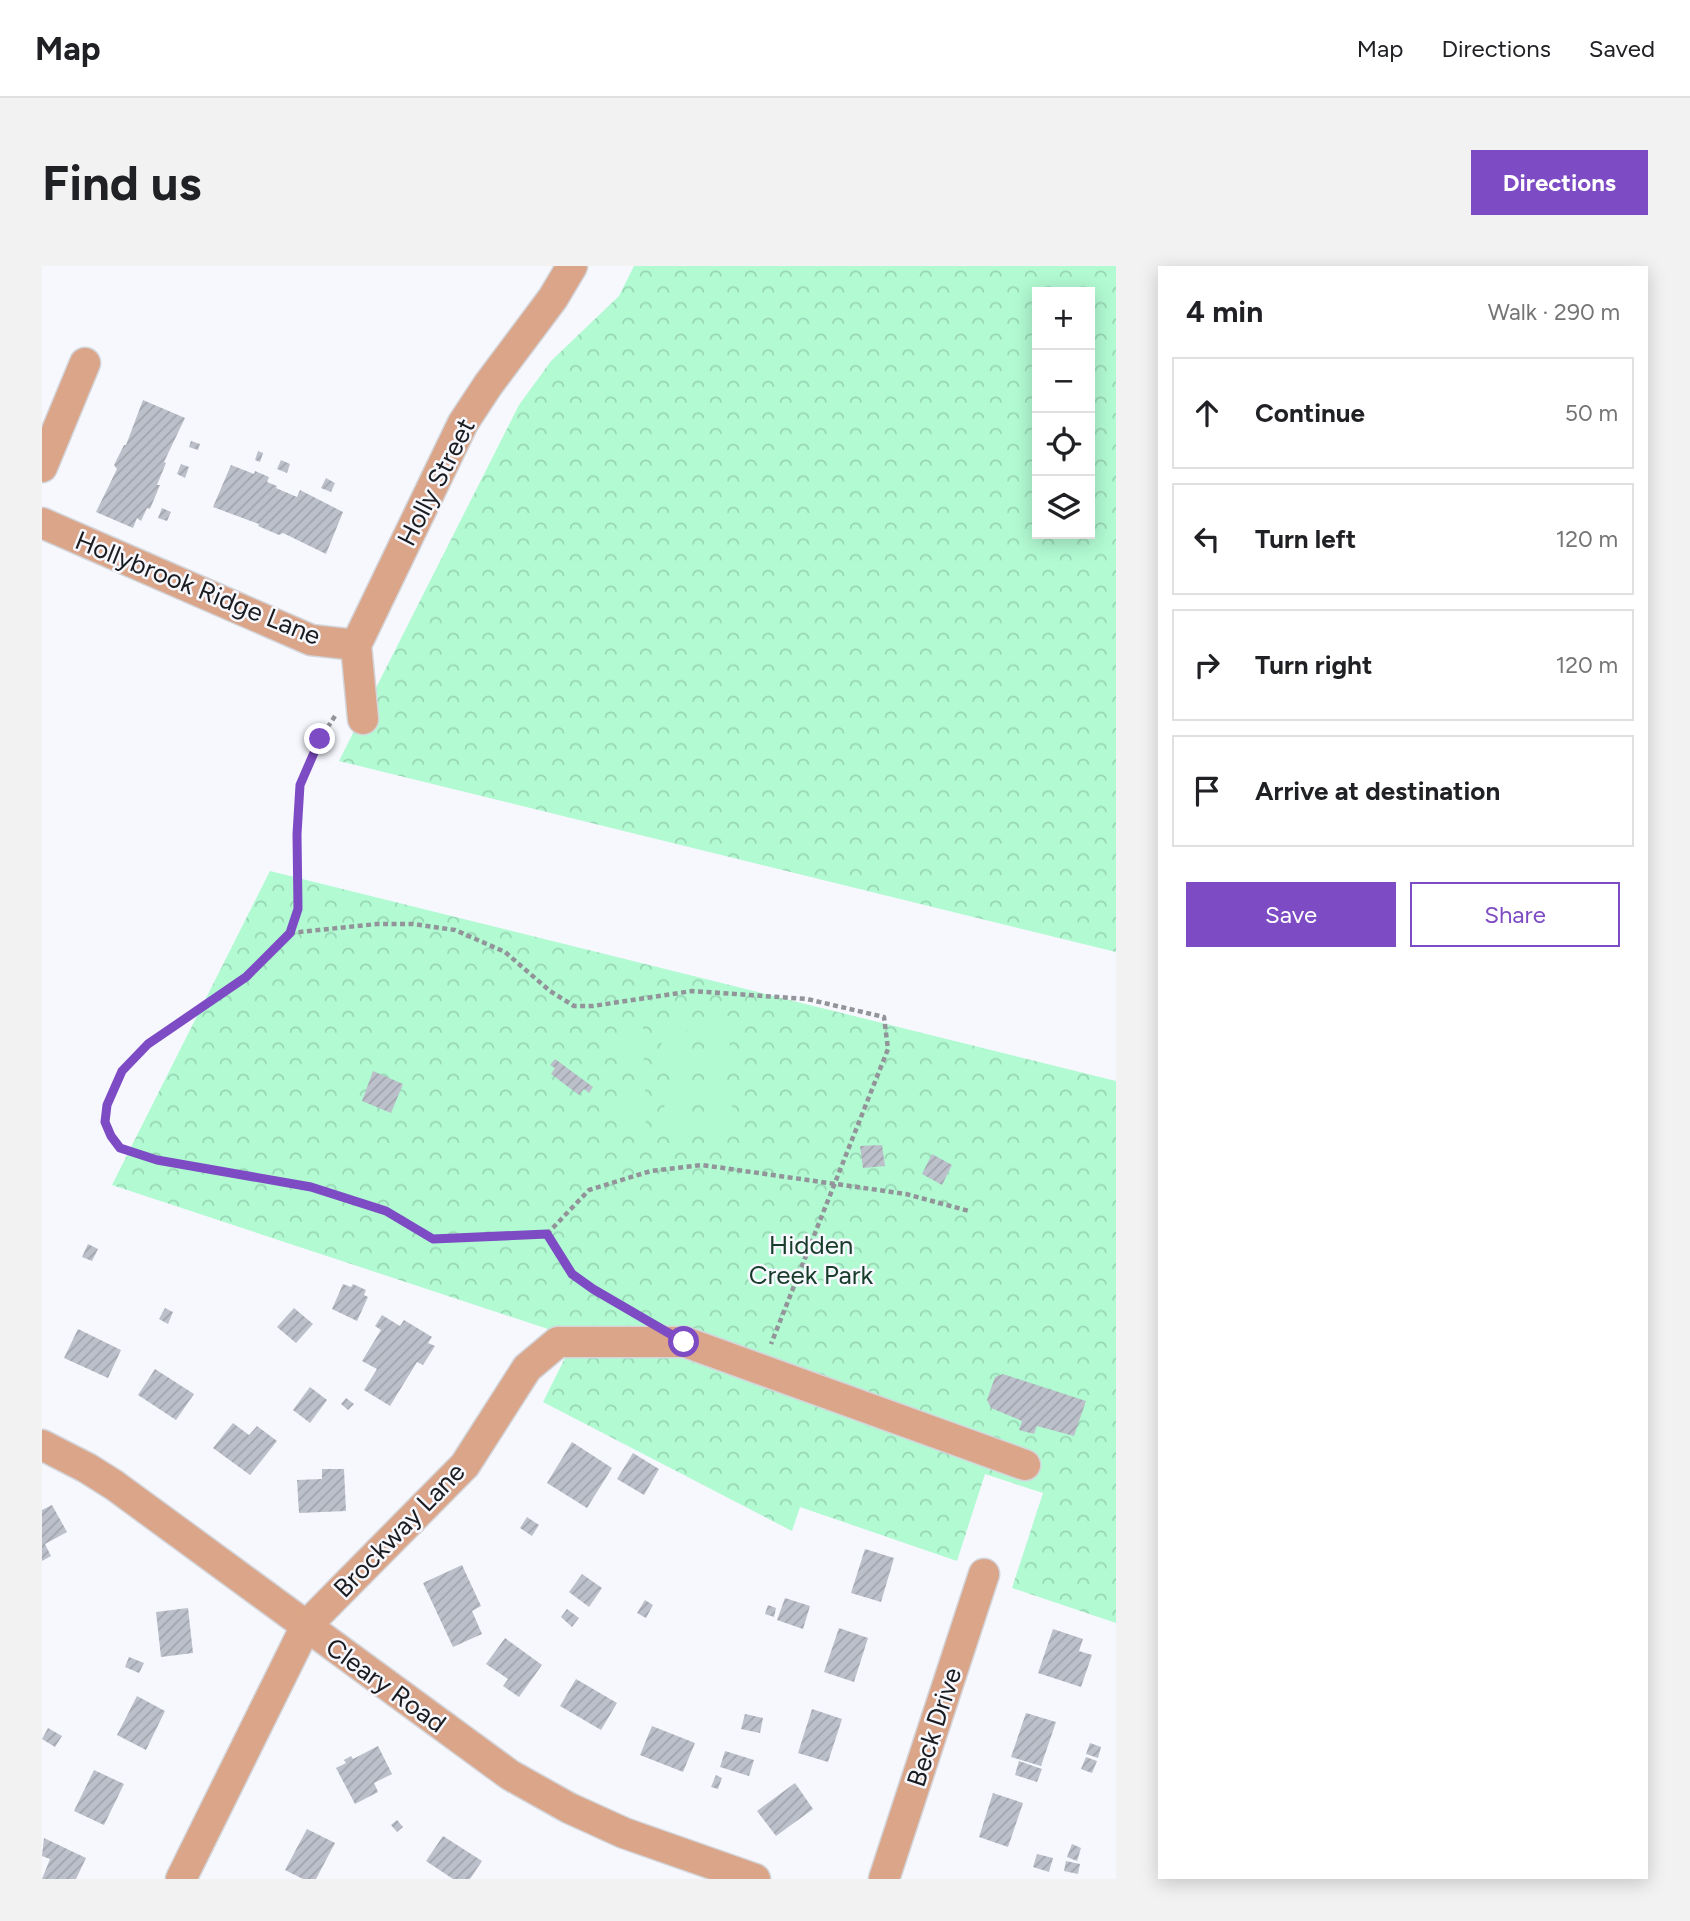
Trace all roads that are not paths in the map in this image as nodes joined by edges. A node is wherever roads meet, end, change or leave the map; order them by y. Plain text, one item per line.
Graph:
1 (572, 266) edge
2 (85, 363) dead end
3 (42, 467) edge
4 (42, 523) edge
5 (356, 645) junction
6 (363, 719) dead end
7 (42, 1445) edge
8 (1025, 1465) dead end
9 (984, 1574) dead end
10 (306, 1626) junction
11 (181, 1879) edge
12 (755, 1879) edge
13 (884, 1879) edge

1 - 5 street, Holly Street
2 - 3 street
4 - 5 street, Hollybrook Ridge Lane
5 - 6 street, Holly Street
7 - 10 street, Cleary Road
8 - 10 street, Brockway Lane
9 - 13 street, Beck Drive
10 - 11 street, Brockway Lane
10 - 12 street, Cleary Road

